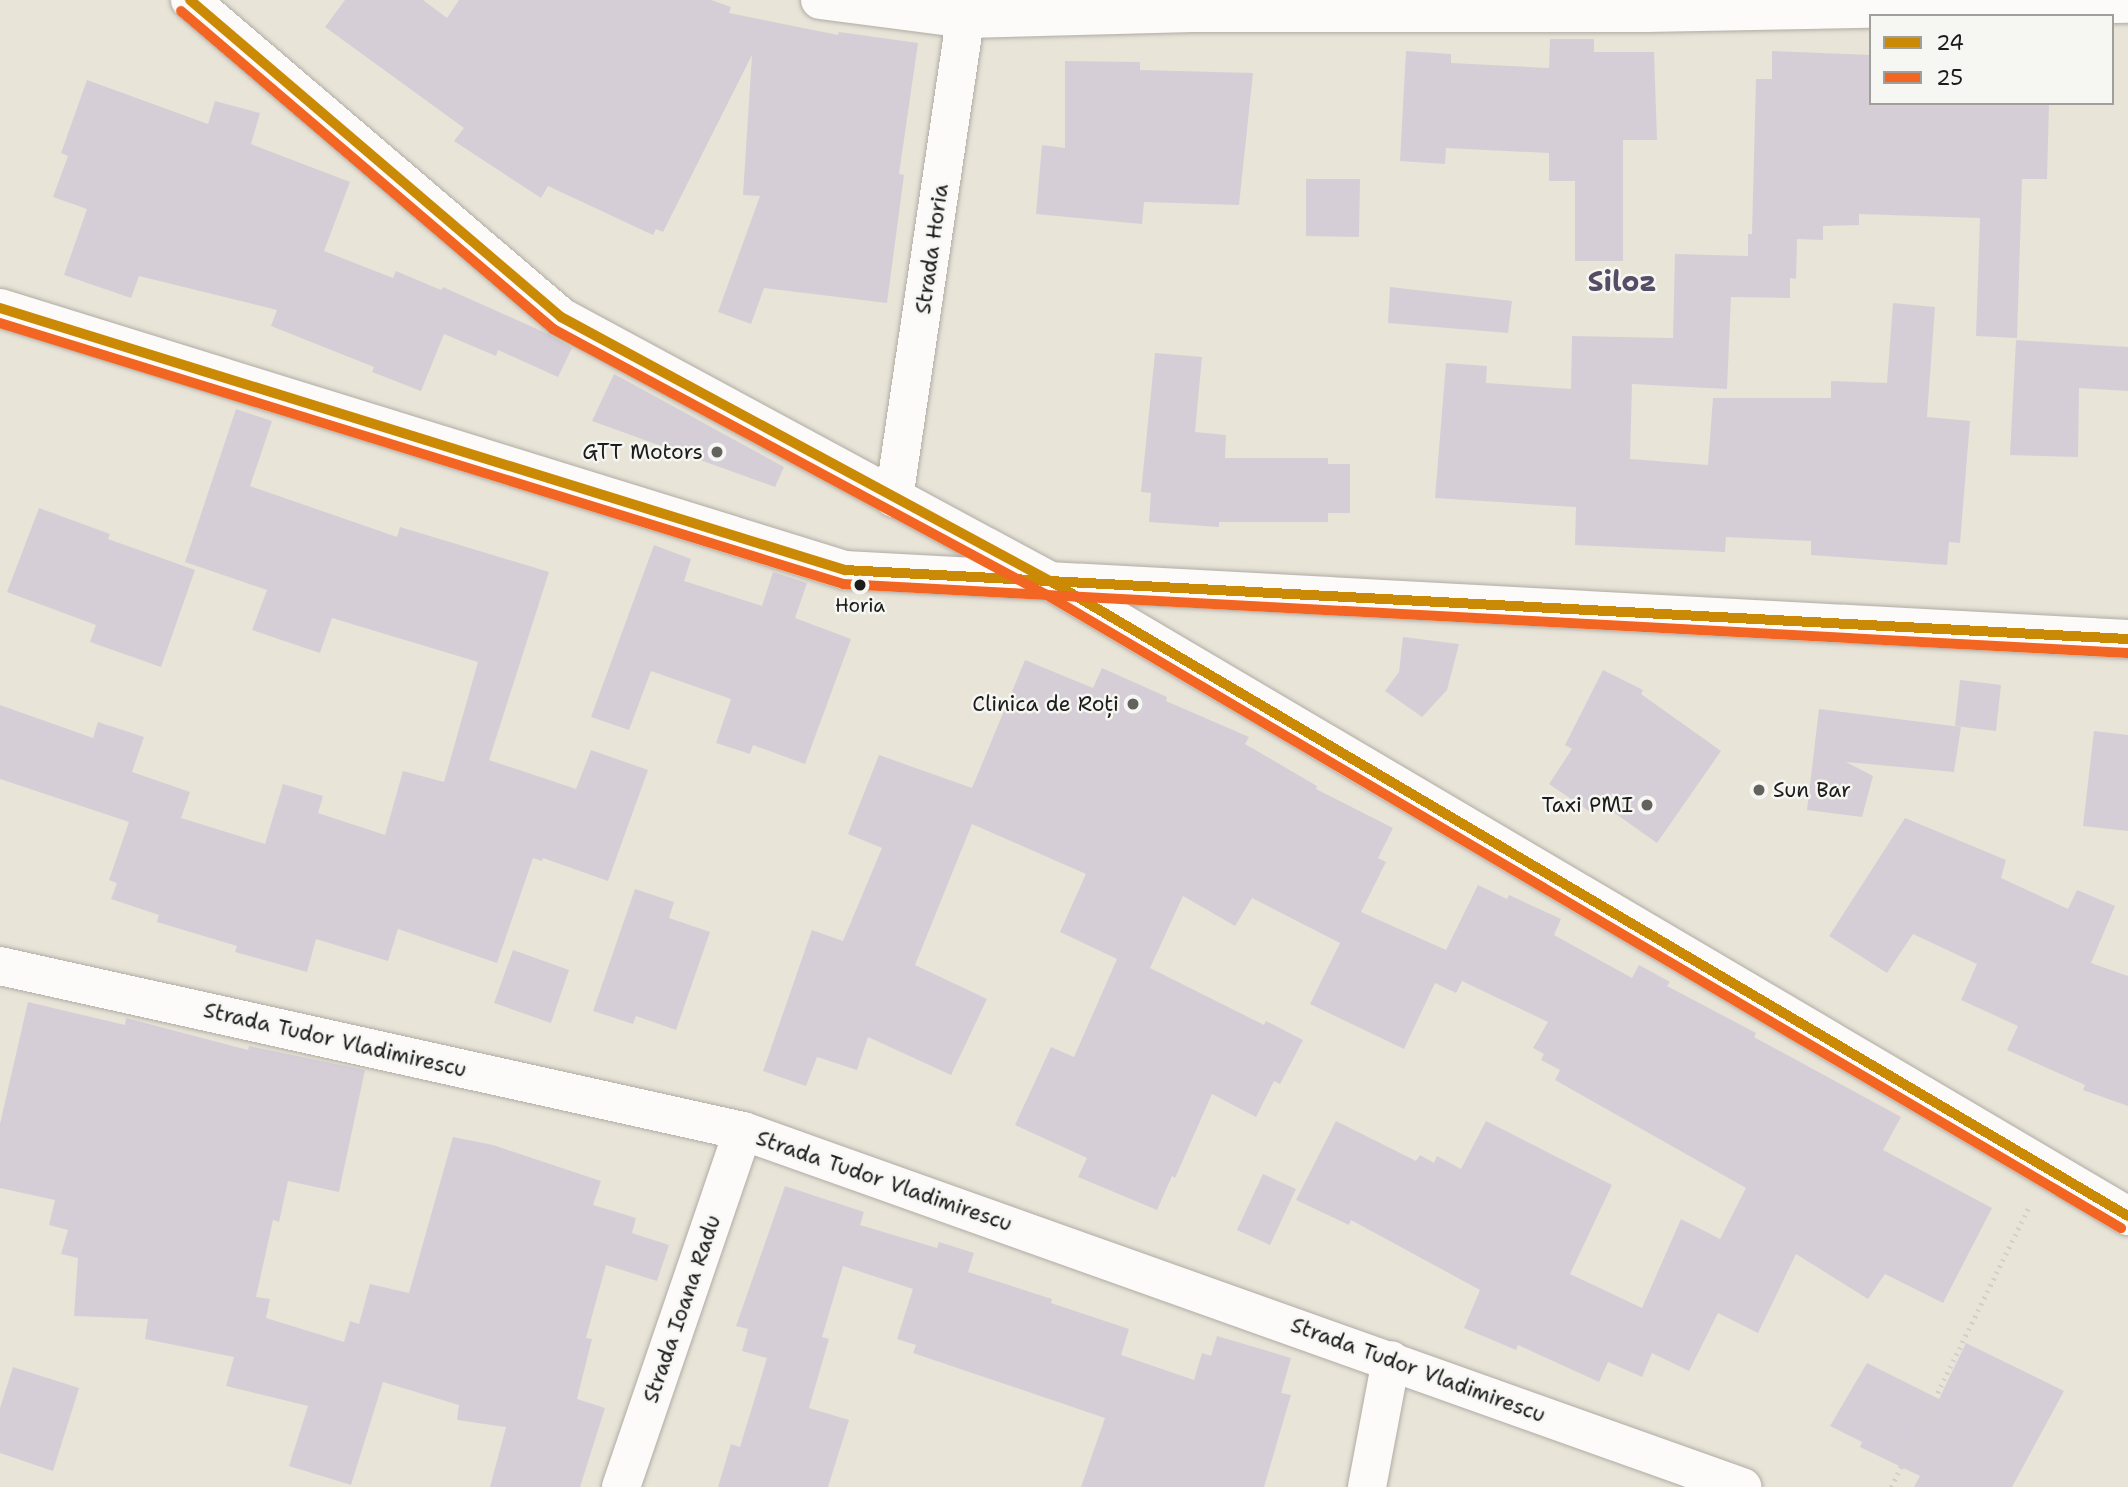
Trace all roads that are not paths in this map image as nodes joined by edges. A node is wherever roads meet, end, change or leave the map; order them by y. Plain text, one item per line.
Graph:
1 (190, 0) edge
2 (820, 0) edge
3 (2128, 4) edge
4 (1407, 6) edge
5 (967, 10) edge
6 (0, 308) edge
7 (894, 499) junction
8 (1052, 582) junction
9 (2128, 639) edge
10 (0, 966) edge
11 (743, 1131) junction
12 (2128, 1216) edge
13 (1391, 1360) junction
14 (621, 1487) edge
15 (1367, 1487) edge
16 (1742, 1487) edge

1 - 7 street
2 - 5 street
3 - 4 street
4 - 5 street
5 - 7 street, Strada Horia
6 - 8 street
7 - 8 street
8 - 9 street
8 - 12 street
10 - 11 street, Strada Tudor Vladimirescu
11 - 13 street, Strada Tudor Vladimirescu
11 - 14 street, Strada Ioana Radu
13 - 15 street
13 - 16 street, Strada Tudor Vladimirescu

